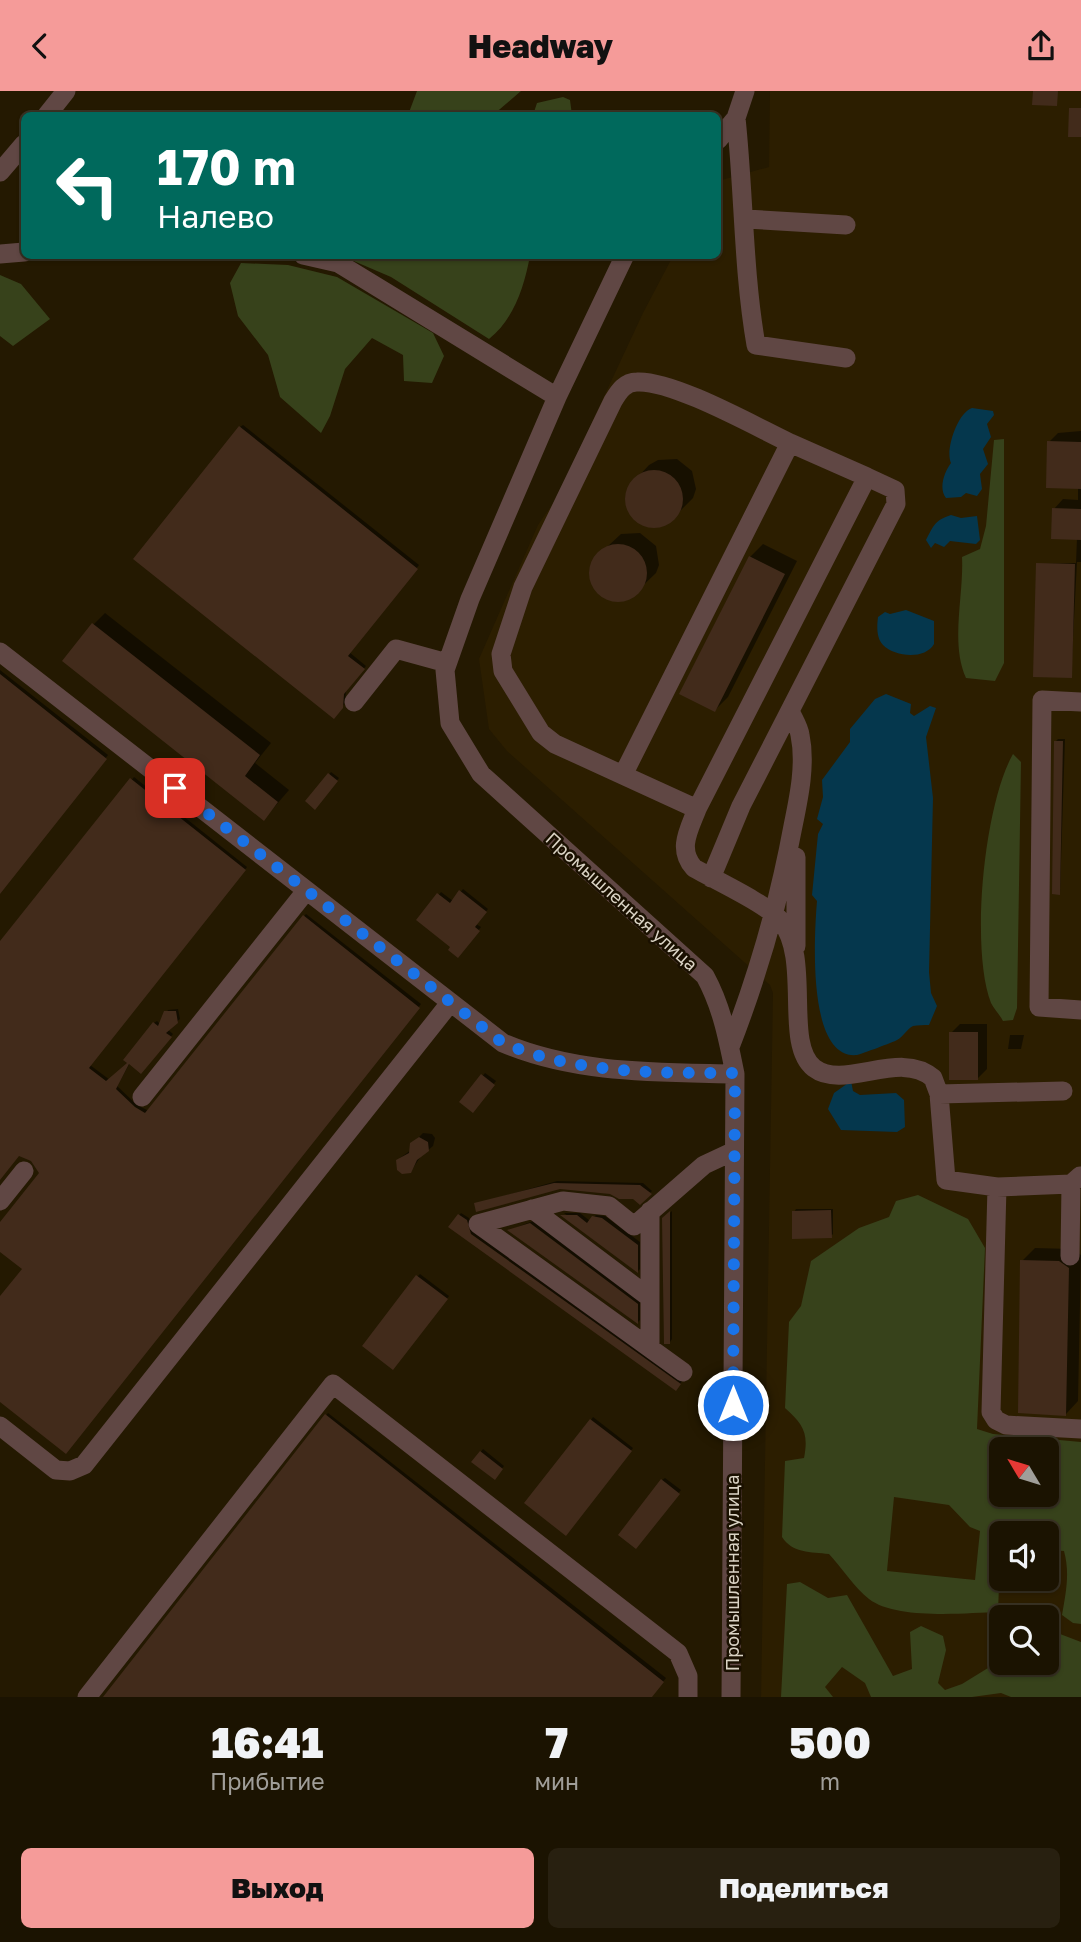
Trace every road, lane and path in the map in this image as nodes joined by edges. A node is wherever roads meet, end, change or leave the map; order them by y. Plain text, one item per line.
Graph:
1 (66, 91) edge
2 (745, 91) edge
3 (49, 112) edge
4 (736, 118) junction
5 (721, 136) edge
6 (21, 147) edge
7 (0, 172) edge
8 (746, 219) junction
9 (846, 225) dead end
10 (21, 252) edge
11 (0, 254) edge
12 (320, 259) edge
13 (623, 259) edge
14 (846, 358) dead end
15 (557, 397) junction
16 (790, 443) junction
17 (867, 477) junction
18 (0, 652) edge
19 (447, 663) junction
20 (354, 702) dead end
21 (1081, 702) edge
22 (790, 711) junction
23 (624, 775) junction
24 (697, 809) junction
25 (796, 810) junction
26 (711, 878) junction
27 (306, 891) junction
28 (774, 915) junction
29 (796, 954) junction
30 (450, 1003) junction
31 (1081, 1010) edge
32 (730, 1047) junction
33 (735, 1073) junction
34 (1063, 1091) dead end
35 (939, 1094) junction
36 (142, 1097) dead end
37 (734, 1151) junction
38 (24, 1171) dead end
39 (1076, 1180) edge
40 (997, 1187) junction
41 (0, 1201) edge
42 (532, 1209) junction
43 (650, 1211) junction
44 (634, 1226) junction
45 (650, 1238) junction
46 (1070, 1256) dead end
47 (650, 1298) junction
48 (650, 1348) junction
49 (683, 1372) dead end
50 (0, 1426) edge
51 (1081, 1430) edge
52 (87, 1697) edge
53 (688, 1697) edge
54 (732, 1697) edge

1 - 3 street
2 - 4 street
4 - 5 street
4 - 8 street
6 - 7 street
8 - 9 street
8 - 14 street
10 - 11 street
12 - 15 street
13 - 15 street, Промышленная улица
15 - 19 street, Промышленная улица
16 - 17 street
16 - 23 street
16 - 23 street
17 - 22 street
17 - 24 street
18 - 27 street
19 - 20 street
19 - 32 street, Промышленная улица
21 - 31 street
22 - 25 street
22 - 26 street
23 - 24 street
24 - 26 street
25 - 28 street
25 - 29 street
26 - 28 street
27 - 30 street
27 - 36 street
28 - 29 street
28 - 32 street
29 - 35 street
30 - 33 street
30 - 50 street
32 - 33 street, Промышленная улица
33 - 37 street, Промышленная улица
34 - 35 street
35 - 40 street
37 - 43 street
37 - 54 street, Промышленная улица
38 - 41 street
39 - 40 street
39 - 46 street
40 - 51 street
42 - 44 street
42 - 47 street
42 - 48 street
43 - 44 street
43 - 45 street
44 - 45 street
45 - 47 street
47 - 48 street
48 - 49 street
52 - 53 street

